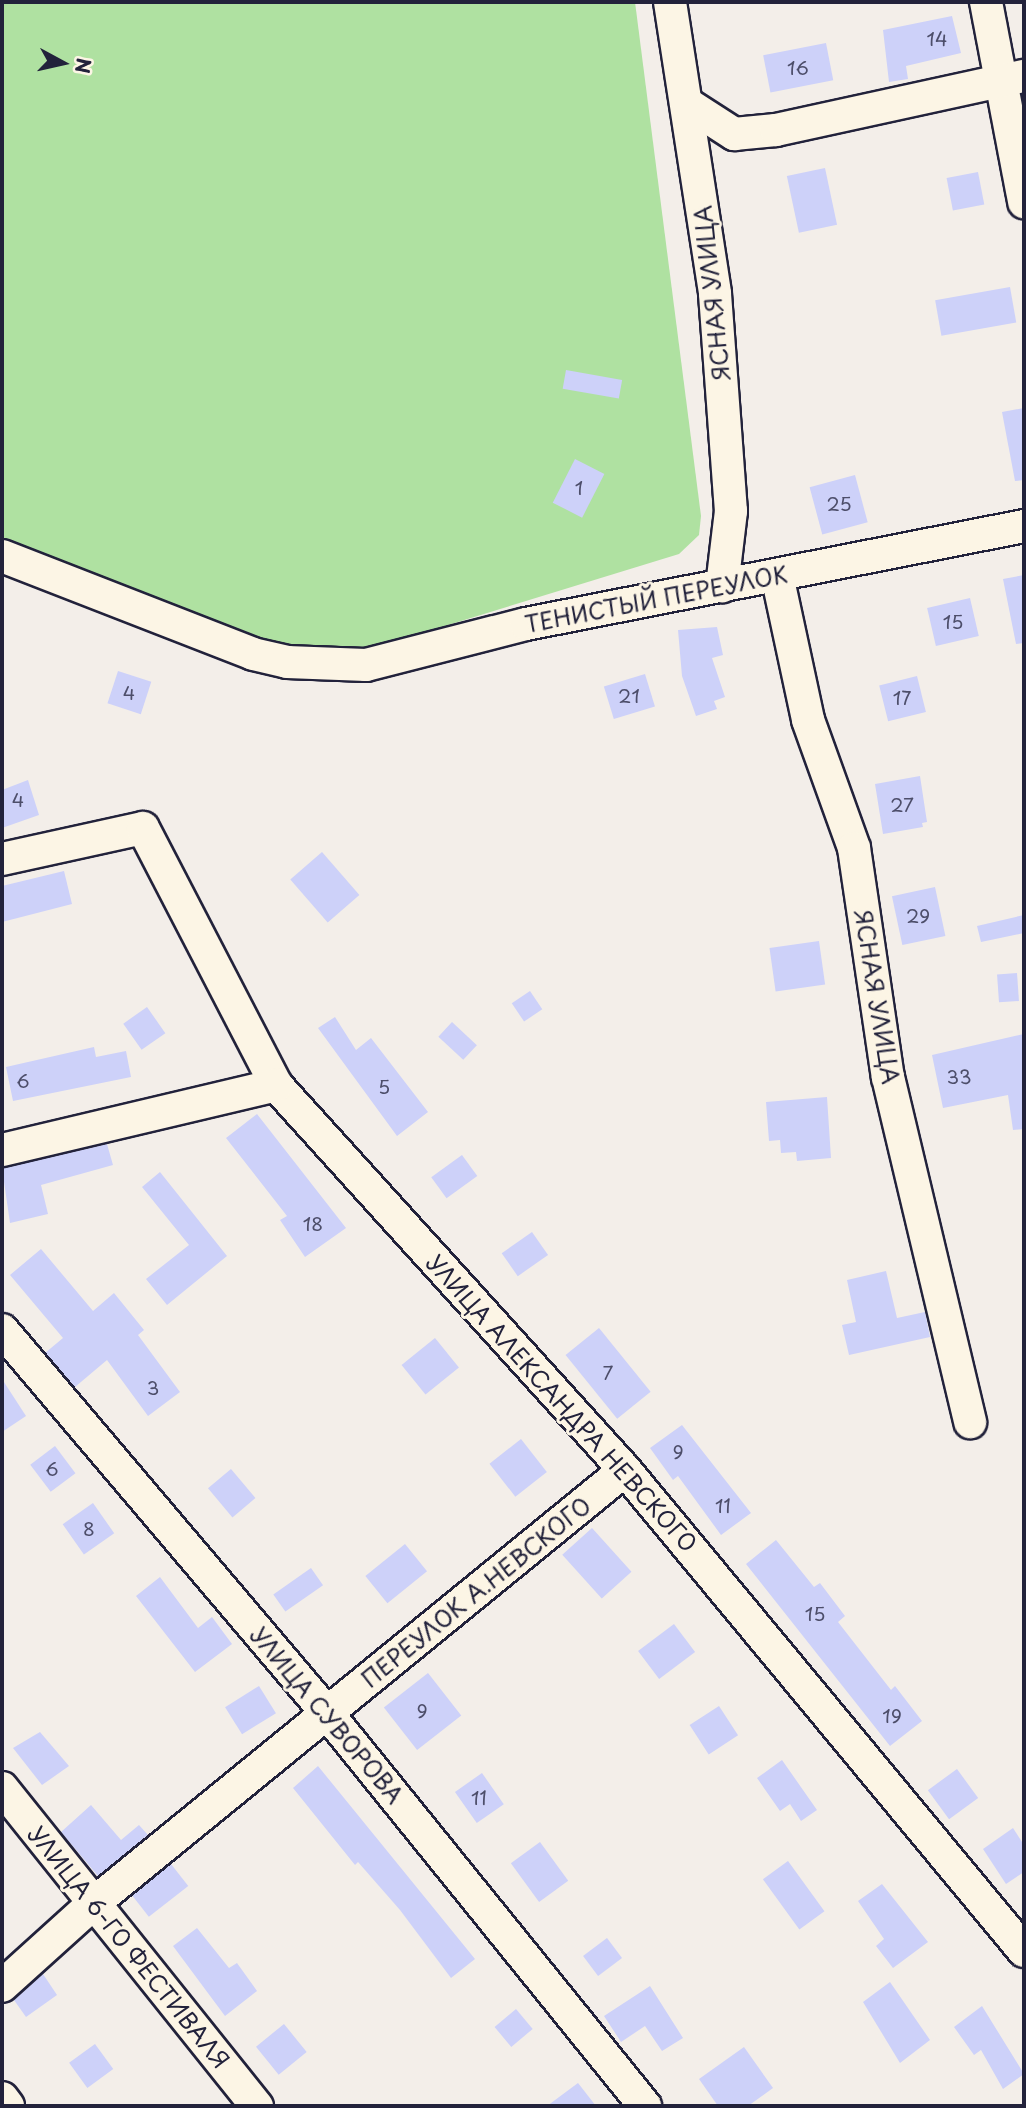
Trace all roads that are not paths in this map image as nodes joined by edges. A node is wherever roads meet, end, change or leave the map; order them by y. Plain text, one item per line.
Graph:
1 (670, 2) edge
2 (986, 2) edge
3 (1013, 78) edge
4 (689, 105) junction
5 (1024, 202) edge
6 (1024, 526) edge
7 (2, 556) edge
8 (777, 575) junction
9 (722, 586) junction
10 (2, 859) edge
11 (276, 1085) junction
12 (2, 1150) edge
13 (2, 1330) edge
14 (970, 1422) dead end
15 (625, 1470) junction
16 (327, 1713) junction
17 (2, 1788) edge
18 (94, 1903) junction
19 (1024, 1951) edge
20 (2, 1986) edge
21 (2, 2098) edge
22 (8, 2106) edge
23 (257, 2106) edge
24 (645, 2106) edge

1 - 4 street, ЯСНАЯ УЛИЦА
2 - 3 street
3 - 4 street
3 - 5 street
4 - 9 street, ЯСНАЯ УЛИЦА
6 - 8 street, ТЕНИСТЫЙ ПЕРЕУЛОК
7 - 9 street, ТЕНИСТЫЙ ПЕРЕУЛОК
8 - 9 street, ТЕНИСТЫЙ ПЕРЕУЛОК
8 - 14 street, ЯСНАЯ УЛИЦА
10 - 11 street, УЛИЦА АЛЕКСАНДРА НЕВСКОГО
11 - 12 street
11 - 15 street, УЛИЦА АЛЕКСАНДРА НЕВСКОГО
13 - 16 street, УЛИЦА СУВОРОВА
15 - 16 street, ПЕРЕУЛОК А.НЕВСКОГО
15 - 19 street, УЛИЦА АЛЕКСАНДРА НЕВСКОГО
16 - 18 street, ПЕРЕУЛОК А.НЕВСКОГО
16 - 24 street, УЛИЦА СУВОРОВА
17 - 18 street, УЛИЦА 6-ГО ФЕСТИВАЛЯ
18 - 20 street, ПЕРЕУЛОК А.НЕВСКОГО
18 - 23 street, УЛИЦА 6-ГО ФЕСТИВАЛЯ
21 - 22 street

